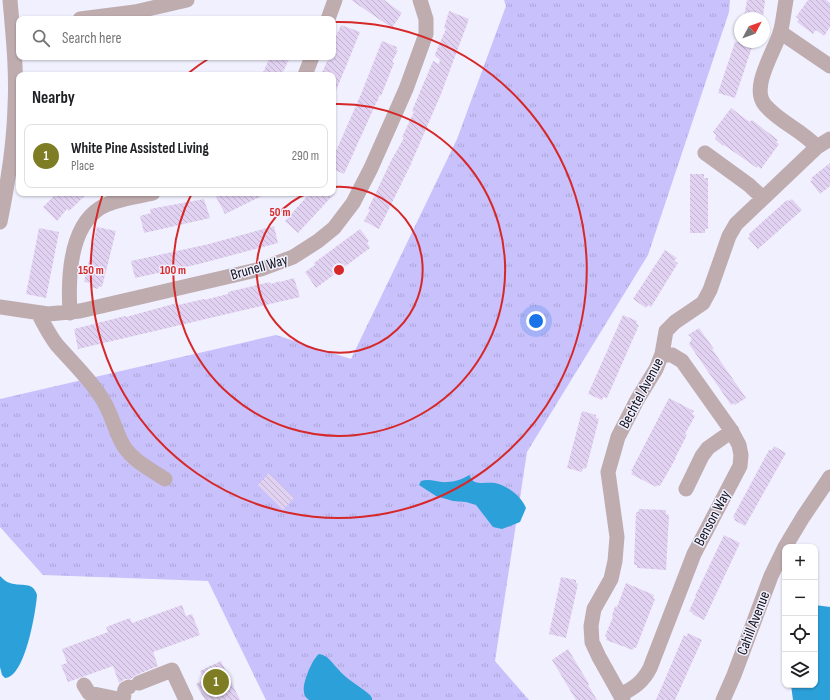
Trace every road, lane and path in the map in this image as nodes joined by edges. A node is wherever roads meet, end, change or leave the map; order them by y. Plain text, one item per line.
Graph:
1 (10, 0) edge
2 (187, 0) edge
3 (335, 0) edge
4 (420, 0) edge
5 (786, 0) edge
6 (104, 16) edge
7 (329, 16) edge
8 (8, 23) edge
9 (780, 32) junction
10 (311, 60) edge
11 (830, 66) edge
12 (305, 72) edge
13 (830, 139) edge
14 (817, 147) junction
15 (705, 153) dead end
16 (140, 196) edge
17 (763, 198) junction
18 (0, 222) edge
19 (0, 306) edge
20 (38, 313) junction
21 (70, 313) junction
22 (662, 354) junction
23 (732, 431) junction
24 (830, 477) edge
25 (165, 479) dead end
26 (686, 489) dead end
27 (787, 544) edge
28 (782, 553) edge
29 (84, 685) dead end
30 (128, 694) edge
31 (622, 698) edge
32 (186, 700) edge
33 (723, 700) edge

1 - 8 street
2 - 6 street
3 - 7 street
4 - 21 street, Brunell Way
5 - 9 street
8 - 18 street
9 - 11 street
9 - 14 street
10 - 12 street
13 - 14 street, Bechtel Avenue
14 - 17 street, Bechtel Avenue
15 - 17 street
16 - 21 street
17 - 22 street, Bechtel Avenue
19 - 20 street, Brunell Way
20 - 21 street, Brunell Way
20 - 25 street
22 - 23 street, Benson Way
22 - 31 street, Bechtel Avenue
23 - 26 street
23 - 31 street, Benson Way
24 - 27 street, Cahill Avenue
28 - 33 street, Cahill Avenue
29 - 30 street
30 - 32 street

